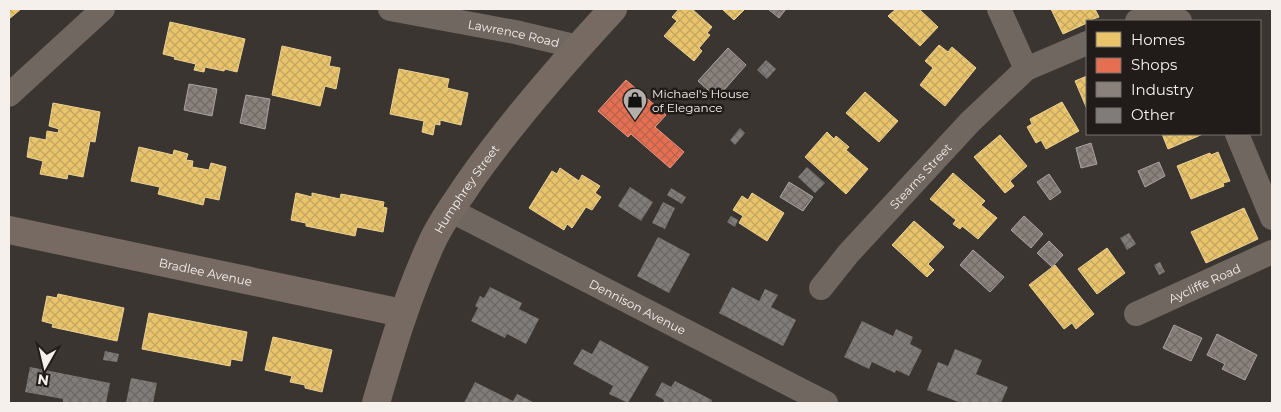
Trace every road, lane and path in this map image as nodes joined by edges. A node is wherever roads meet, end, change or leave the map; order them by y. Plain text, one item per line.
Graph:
1 (102, 9) edge
2 (390, 9) edge
3 (613, 9) edge
4 (999, 9) edge
5 (1141, 20) edge
6 (1177, 20) edge
7 (1086, 43) edge
8 (578, 47) junction
9 (1026, 69) junction
10 (9, 95) edge
11 (1237, 135) edge
12 (450, 210) junction
13 (1272, 218) edge
14 (9, 230) edge
15 (1272, 252) edge
16 (821, 288) dead end
17 (402, 313) junction
18 (1136, 314) dead end
19 (376, 403) edge
20 (826, 403) edge

1 - 10 street
2 - 8 street, Lawrence Road
3 - 8 main road, Humphrey Street
4 - 9 street
5 - 6 street
7 - 9 street
8 - 12 main road, Humphrey Street
9 - 16 street, Stearns Street
11 - 13 street
12 - 17 main road, Humphrey Street
12 - 20 street, Dennison Avenue
14 - 17 main road, Bradlee Avenue
15 - 18 street, Aycliffe Road
17 - 19 main road, Humphrey Street

